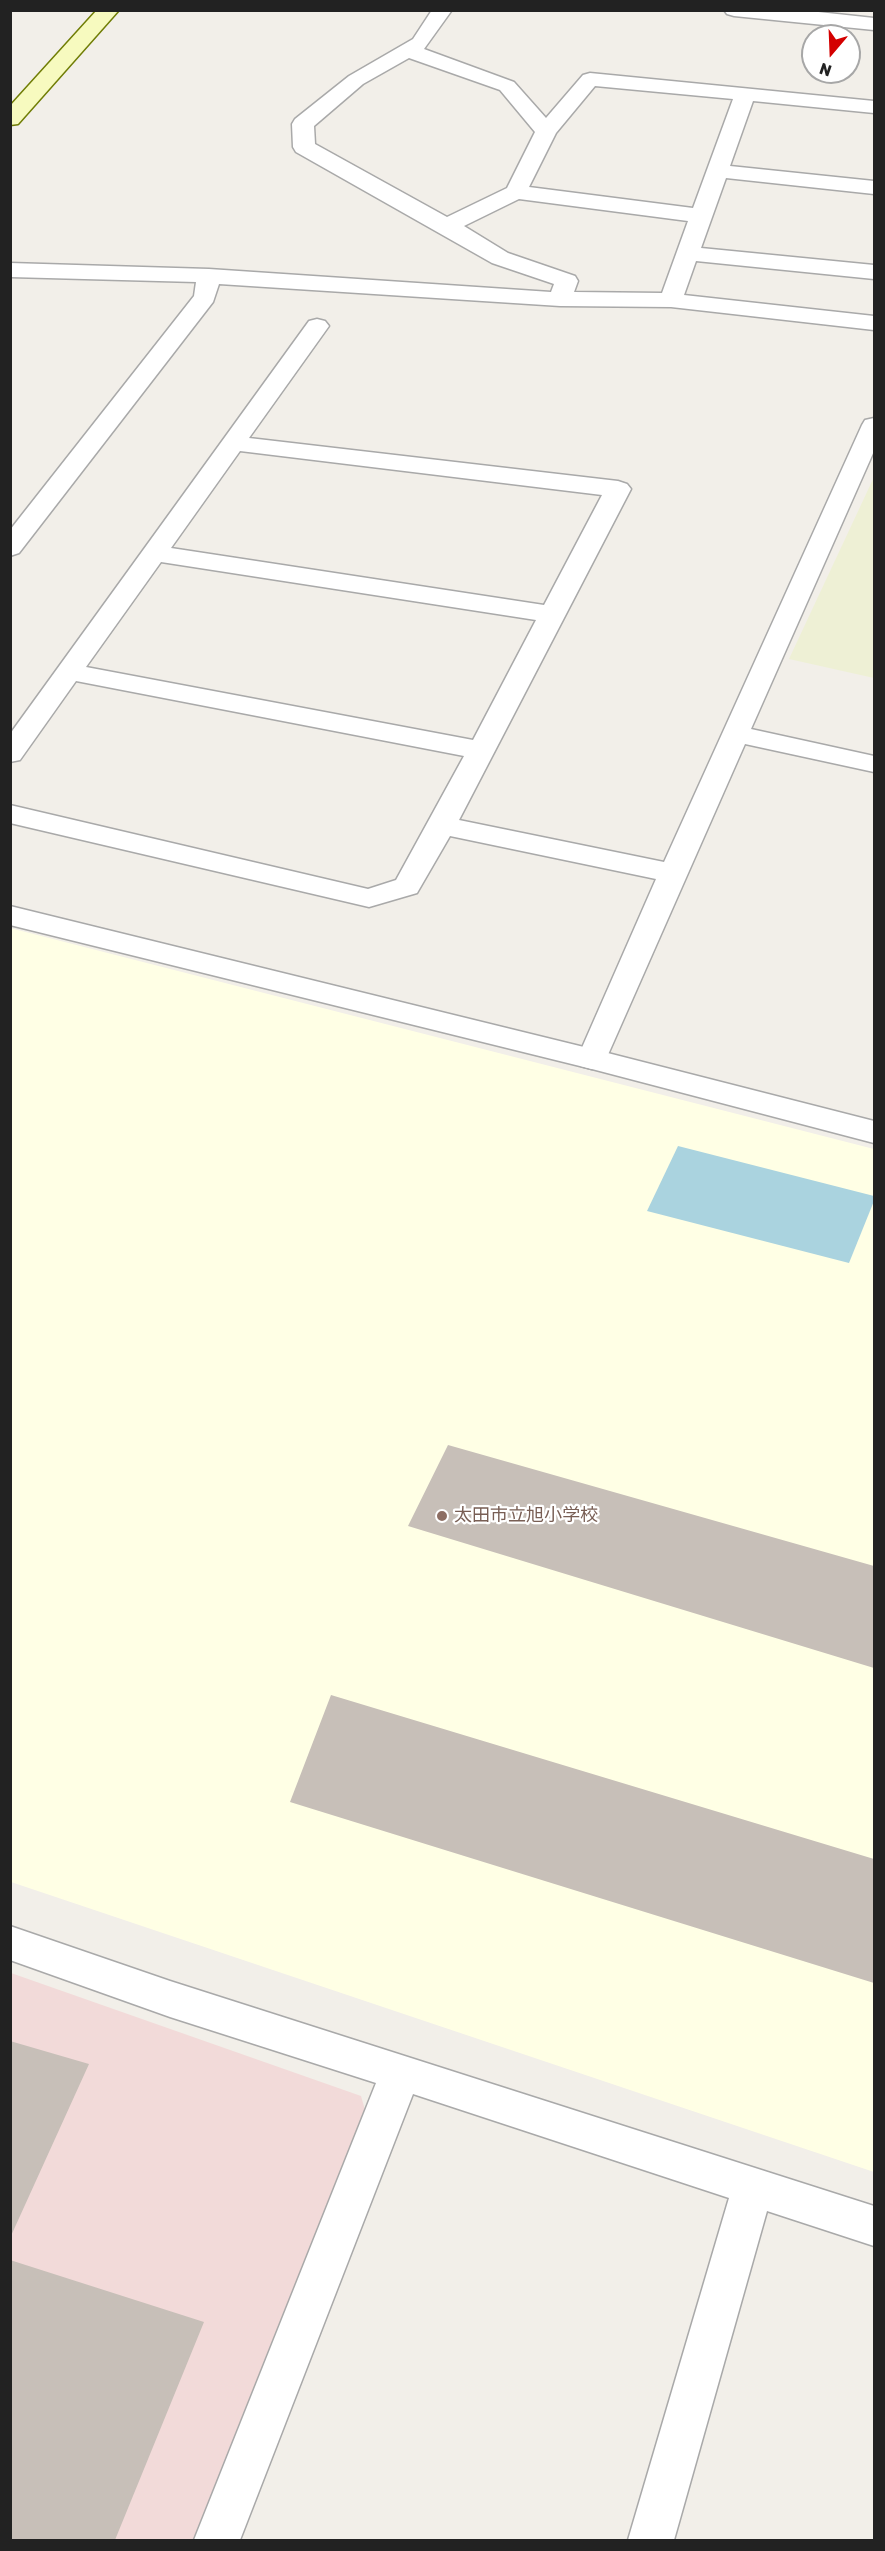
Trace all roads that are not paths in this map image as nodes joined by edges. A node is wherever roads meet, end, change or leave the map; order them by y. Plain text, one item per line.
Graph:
1 (109, 10) edge
2 (442, 10) edge
3 (734, 10) edge
4 (874, 24) edge
5 (407, 50) junction
6 (745, 94) junction
7 (874, 107) edge
8 (10, 119) edge
9 (546, 131) junction
10 (717, 171) junction
11 (874, 188) edge
12 (516, 192) junction
13 (701, 216) junction
14 (447, 226) junction
15 (688, 253) junction
16 (874, 272) edge
17 (209, 276) junction
18 (20, 277) edge
19 (560, 299) junction
20 (671, 300) junction
21 (874, 323) edge
22 (317, 326) dead end
23 (874, 425) edge
24 (233, 443) junction
25 (10, 549) edge
26 (154, 553) junction
27 (552, 614) junction
28 (69, 672) junction
29 (736, 734) junction
30 (479, 750) junction
31 (10, 754) edge
32 (874, 764) edge
33 (10, 813) edge
34 (442, 825) junction
35 (672, 873) junction
36 (10, 915) edge
37 (592, 1059) junction
38 (874, 1132) edge
39 (10, 1943) edge
40 (401, 2072) junction
41 (753, 2187) junction
42 (874, 2226) edge
43 (218, 2541) edge
44 (651, 2541) edge

1 - 8 street
2 - 5 street
3 - 4 street
5 - 9 street
5 - 14 street
6 - 7 street
6 - 9 street
6 - 10 street
9 - 12 street
10 - 11 street
10 - 13 street
12 - 13 street
12 - 14 street
13 - 15 street
14 - 19 street
15 - 16 street
15 - 20 street
17 - 18 street
17 - 19 street
17 - 25 street
19 - 20 street
20 - 21 street
22 - 24 street
23 - 29 street
24 - 26 street
24 - 27 street
26 - 27 street
26 - 28 street
27 - 30 street
28 - 30 street
28 - 31 street
29 - 32 street
29 - 35 street
30 - 34 street
33 - 34 street
34 - 35 street
35 - 37 street
36 - 37 street
37 - 38 street
39 - 40 street
40 - 41 street
40 - 43 street
41 - 42 street
41 - 44 street

